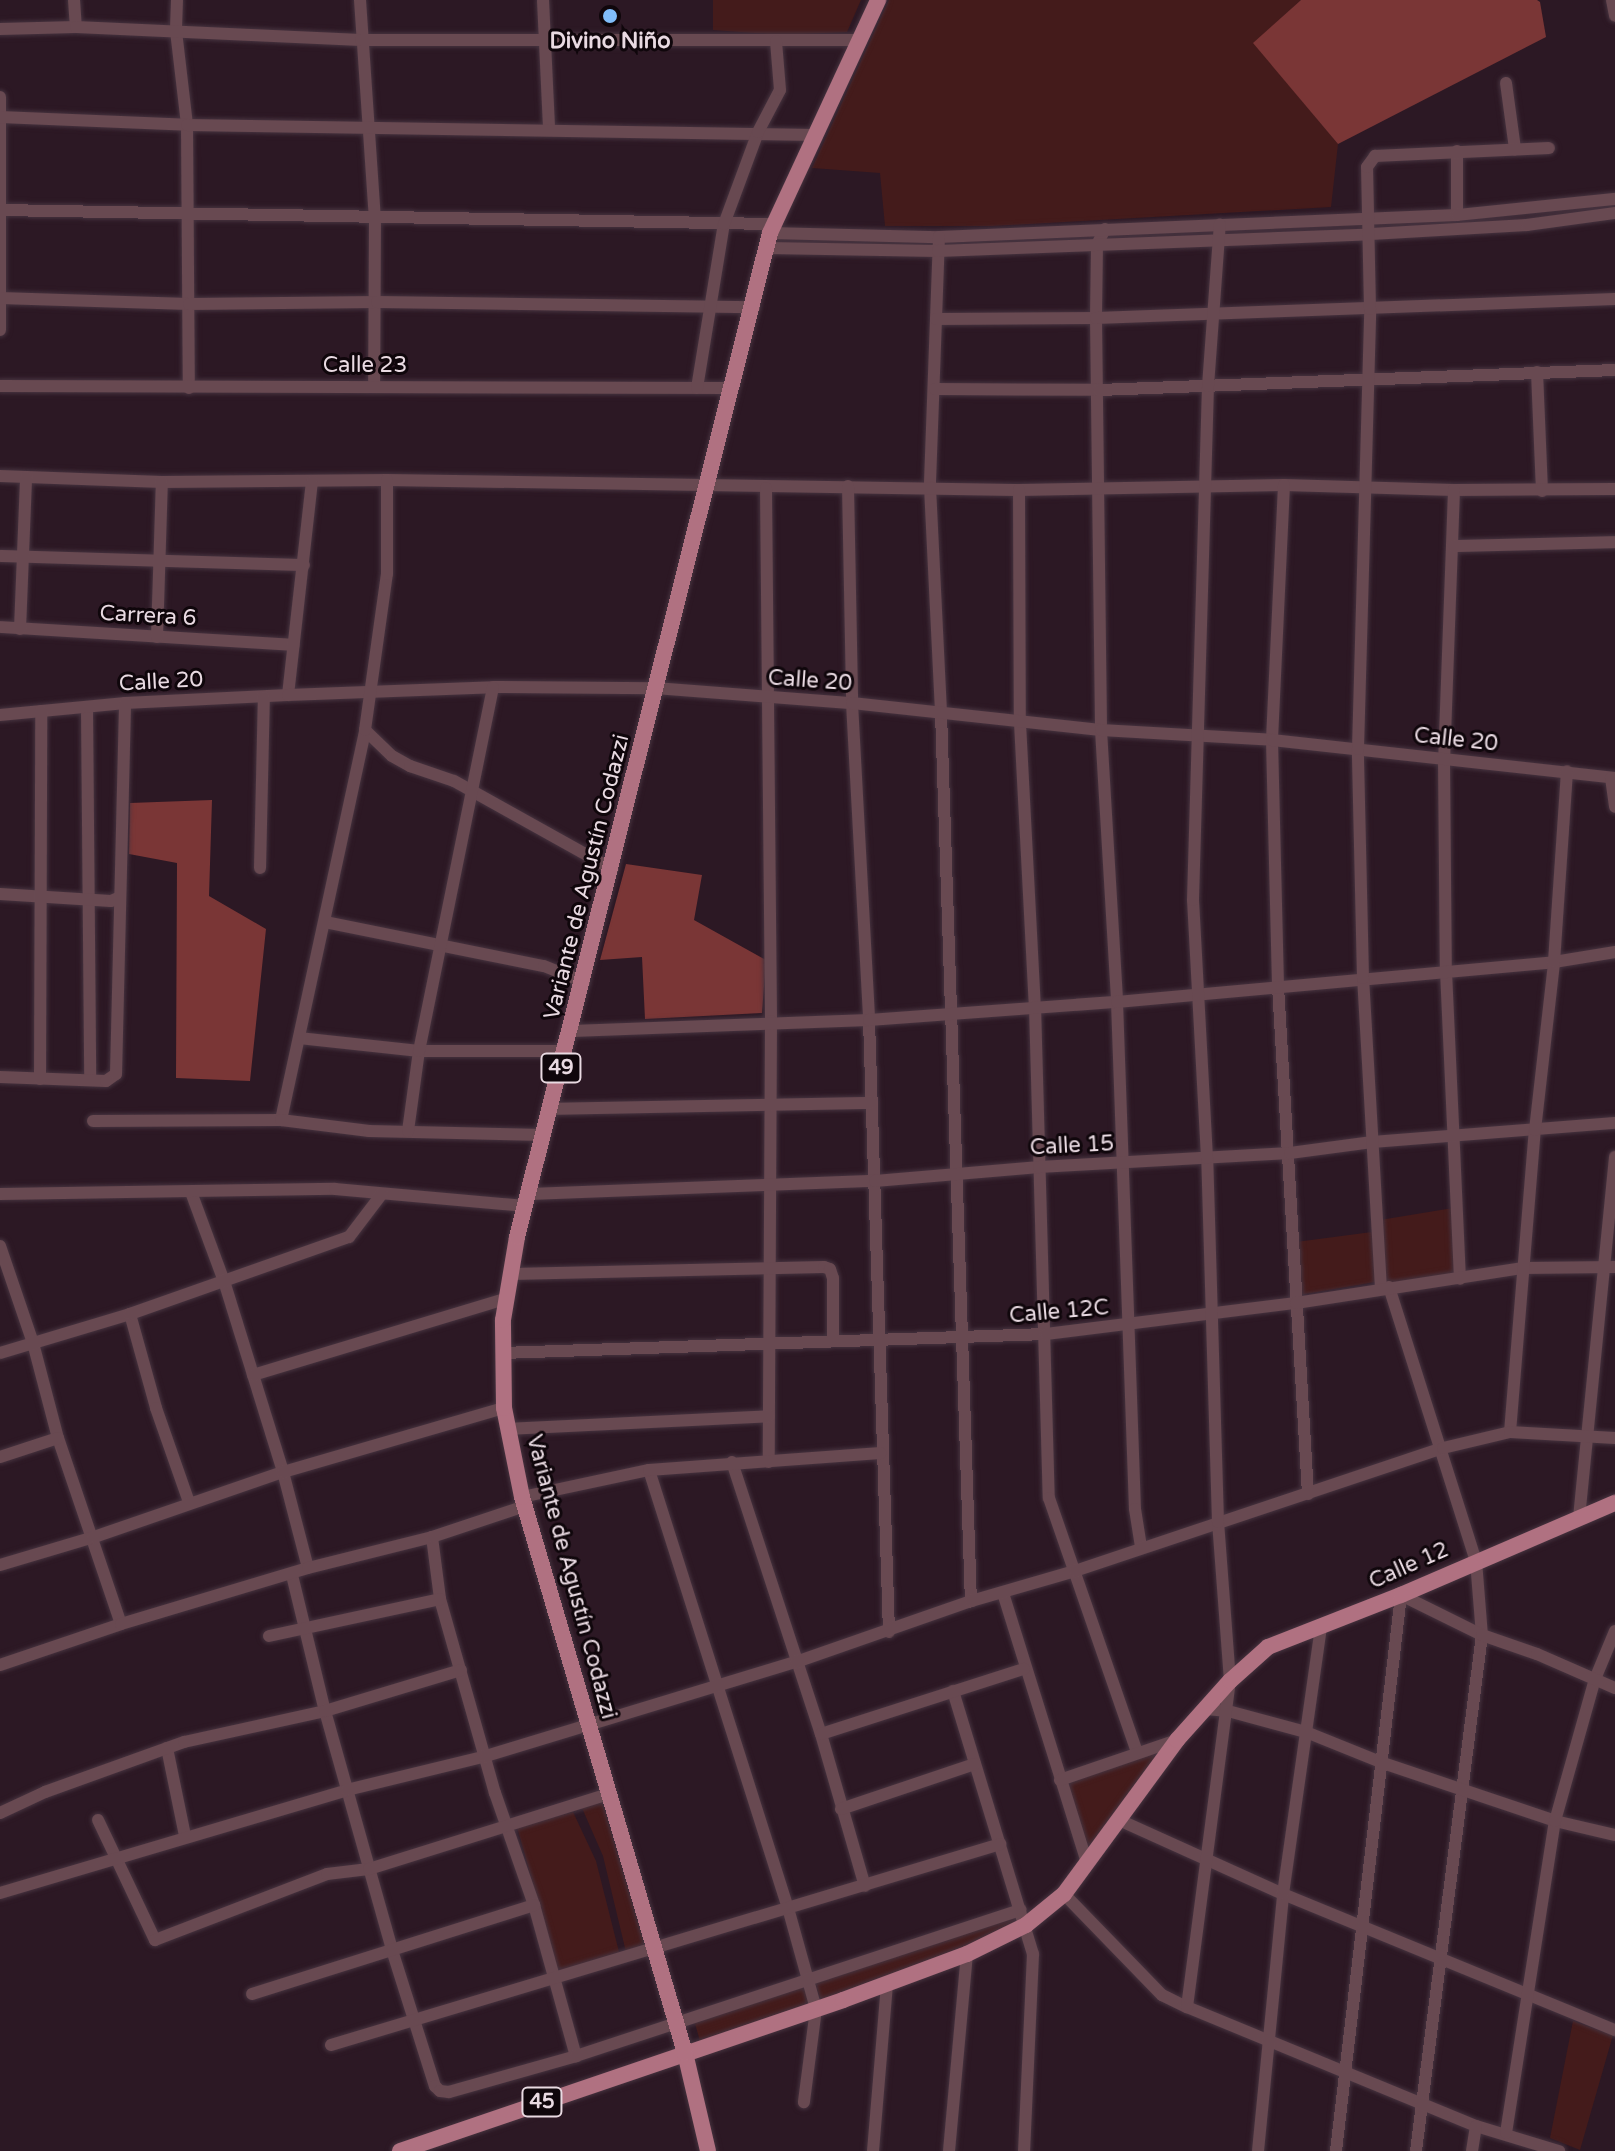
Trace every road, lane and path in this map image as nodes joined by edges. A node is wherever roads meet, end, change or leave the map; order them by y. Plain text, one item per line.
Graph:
1 (74, 0) edge
2 (177, 0) edge
3 (360, 0) edge
4 (543, 0) edge
5 (878, 0) edge
6 (1613, 0) edge
7 (1615, 16) edge
8 (76, 27) junction
9 (0, 29) edge
10 (176, 31) junction
11 (544, 39) junction
12 (361, 40) junction
13 (860, 40) junction
14 (776, 41) junction
15 (1506, 83) dead end
16 (0, 97) edge
17 (1, 117) edge
18 (187, 125) junction
19 (371, 128) junction
20 (549, 128) junction
21 (758, 132) junction
22 (816, 135) junction
23 (1549, 148) dead end
24 (1515, 149) junction
25 (1457, 151) junction
26 (1615, 199) edge
27 (0, 210) edge
28 (1615, 213) edge
29 (188, 214) junction
30 (1457, 215) junction
31 (375, 218) junction
32 (1369, 218) junction
33 (724, 224) junction
34 (1220, 224) junction
35 (1105, 229) junction
36 (1371, 234) junction
37 (771, 235) junction
38 (939, 237) junction
39 (1220, 238) junction
40 (1097, 245) junction
41 (938, 251) junction
42 (0, 298) edge
43 (1615, 299) edge
44 (377, 302) junction
45 (189, 304) junction
46 (712, 305) junction
47 (754, 307) junction
48 (1370, 309) junction
49 (1213, 312) junction
50 (1096, 318) junction
51 (936, 319) junction
52 (0, 330) edge
53 (1615, 370) edge
54 (1537, 372) junction
55 (1367, 378) junction
56 (374, 385) junction
57 (0, 386) edge
58 (1208, 386) junction
59 (189, 388) junction
60 (697, 388) junction
61 (731, 388) junction
62 (935, 389) junction
63 (1099, 390) junction
64 (0, 476) edge
65 (26, 477) junction
66 (387, 480) junction
67 (312, 481) junction
68 (162, 482) junction
69 (1284, 485) junction
70 (705, 486) junction
71 (848, 486) junction
72 (930, 487) junction
73 (1207, 487) junction
74 (766, 488) junction
75 (1098, 488) junction
76 (1365, 488) junction
77 (1615, 489) edge
78 (1019, 490) junction
79 (1454, 490) junction
80 (1542, 491) junction
81 (1615, 542) edge
82 (1453, 546) junction
83 (23, 555) junction
84 (0, 556) edge
85 (157, 561) junction
86 (304, 565) junction
87 (0, 627) edge
88 (20, 629) junction
89 (157, 637) junction
90 (293, 645) junction
91 (493, 687) junction
92 (655, 688) junction
93 (370, 693) junction
94 (288, 695) junction
95 (264, 697) junction
96 (769, 698) junction
97 (125, 703) junction
98 (852, 703) junction
99 (87, 708) junction
100 (41, 711) junction
101 (941, 713) junction
102 (0, 715) edge
103 (1020, 723) junction
104 (365, 730) junction
105 (1101, 730) junction
106 (1198, 737) junction
107 (1272, 740) junction
108 (1358, 749) junction
109 (1444, 759) junction
110 (1567, 771) junction
111 (1613, 778) edge
112 (471, 791) junction
113 (1615, 807) edge
114 (260, 868) dead end
115 (612, 869) junction
116 (0, 894) edge
117 (39, 895) junction
118 (88, 897) junction
119 (118, 898) junction
120 (325, 922) junction
121 (442, 946) junction
122 (1615, 952) edge
123 (1554, 962) junction
124 (1446, 971) junction
125 (1363, 978) junction
126 (584, 982) junction
127 (1278, 986) junction
128 (1198, 994) junction
129 (1117, 1002) junction
130 (1035, 1006) junction
131 (951, 1014) junction
132 (869, 1020) junction
133 (771, 1021) junction
134 (572, 1031) junction
135 (299, 1038) junction
136 (419, 1051) junction
137 (565, 1051) junction
138 (0, 1077) edge
139 (40, 1079) junction
140 (90, 1080) junction
141 (769, 1103) junction
142 (872, 1103) junction
143 (550, 1109) junction
144 (281, 1120) junction
145 (93, 1121) dead end
146 (1615, 1123) edge
147 (1535, 1130) junction
148 (408, 1131) junction
149 (543, 1135) junction
150 (1453, 1137) junction
151 (1372, 1142) junction
152 (1290, 1153) junction
153 (1615, 1157) edge
154 (1207, 1158) junction
155 (1122, 1164) junction
156 (1039, 1167) junction
157 (954, 1176) junction
158 (875, 1181) junction
159 (769, 1187) junction
160 (191, 1192) junction
161 (0, 1194) edge
162 (381, 1195) junction
163 (528, 1200) junction
164 (0, 1246) edge
165 (771, 1266) junction
166 (1610, 1267) edge
167 (1523, 1268) junction
168 (511, 1274) junction
169 (1460, 1279) junction
170 (224, 1281) junction
171 (1385, 1288) junction
172 (505, 1299) junction
173 (1296, 1303) junction
174 (1212, 1313) junction
175 (130, 1314) junction
176 (1128, 1326) junction
177 (1046, 1334) junction
178 (962, 1338) junction
179 (833, 1340) junction
180 (881, 1340) junction
181 (771, 1342) junction
182 (33, 1343) junction
183 (0, 1353) edge
184 (502, 1353) junction
185 (253, 1375) junction
186 (504, 1408) junction
187 (769, 1416) junction
188 (507, 1429) junction
189 (1510, 1432) junction
190 (1584, 1436) junction
191 (58, 1438) junction
192 (1615, 1438) edge
193 (1443, 1448) junction
194 (880, 1453) junction
195 (0, 1457) edge
196 (732, 1462) junction
197 (769, 1462) junction
198 (649, 1470) junction
199 (283, 1472) junction
200 (1308, 1494) junction
201 (523, 1501) junction
202 (189, 1502) junction
203 (1615, 1503) edge
204 (1579, 1518) junction
205 (1218, 1522) junction
206 (94, 1537) junction
207 (432, 1537) junction
208 (1141, 1547) junction
209 (1476, 1561) junction
210 (0, 1565) edge
211 (308, 1568) junction
212 (1075, 1571) junction
213 (292, 1575) junction
214 (1003, 1593) junction
215 (1401, 1595) junction
216 (440, 1599) junction
217 (971, 1601) junction
218 (121, 1624) junction
219 (1321, 1627) junction
220 (305, 1628) junction
221 (1615, 1631) edge
222 (889, 1632) junction
223 (1482, 1635) junction
224 (269, 1636) dead end
225 (796, 1662) junction
226 (0, 1665) edge
227 (1024, 1669) junction
228 (461, 1670) junction
229 (1595, 1679) junction
230 (1230, 1681) junction
231 (717, 1685) junction
232 (1615, 1688) edge
233 (953, 1691) junction
234 (1206, 1709) junction
235 (325, 1711) junction
236 (1228, 1711) junction
237 (588, 1726) junction
238 (1306, 1732) junction
239 (821, 1734) junction
240 (1177, 1740) junction
241 (167, 1748) junction
242 (1137, 1752) junction
243 (486, 1756) junction
244 (1383, 1763) junction
245 (975, 1764) junction
246 (1060, 1780) junction
247 (347, 1790) junction
248 (1464, 1790) junction
249 (609, 1794) junction
250 (841, 1809) junction
251 (0, 1813) edge
252 (98, 1820) dead end
253 (1119, 1820) junction
254 (1555, 1821) junction
255 (508, 1826) junction
256 (1615, 1835) edge
257 (185, 1836) junction
258 (1000, 1844) junction
259 (117, 1856) junction
260 (1205, 1860) junction
261 (1087, 1862) junction
262 (369, 1869) junction
263 (865, 1886) junction
264 (0, 1893) edge
265 (1064, 1894) junction
266 (1283, 1894) junction
267 (534, 1905) junction
268 (788, 1908) junction
269 (1024, 1917) junction
270 (1361, 1926) junction
271 (654, 1948) junction
272 (392, 1950) junction
273 (967, 1954) junction
274 (1442, 1958) junction
275 (554, 1977) junction
276 (809, 1981) junction
277 (887, 1983) junction
278 (252, 1994) dead end
279 (1529, 1997) junction
280 (1187, 2007) junction
281 (816, 2009) junction
282 (413, 2020) junction
283 (675, 2024) junction
284 (1615, 2030) edge
285 (1266, 2042) junction
286 (331, 2045) dead end
287 (685, 2053) junction
288 (576, 2056) junction
289 (1346, 2075) junction
290 (804, 2102) dead end
291 (1422, 2104) junction
292 (1476, 2126) junction
293 (1506, 2133) junction
294 (400, 2151) edge
295 (708, 2151) edge
296 (873, 2151) edge
297 (949, 2151) edge
298 (1024, 2151) edge
299 (1258, 2151) edge
300 (1336, 2151) edge
301 (1416, 2151) edge
302 (1472, 2151) edge
303 (1559, 2151) edge

1 - 8 street
2 - 10 street
3 - 12 street
4 - 11 street
5 - 13 main road, Variante de Agustín Codazzi / 49
6 - 7 street
8 - 9 street
8 - 10 street
10 - 12 street
10 - 18 street
11 - 12 street
11 - 14 street
11 - 20 street
12 - 19 street
13 - 14 street
13 - 22 main road, Variante de Agustín Codazzi / 49
14 - 21 street
15 - 24 street
16 - 17 street
17 - 18 street
17 - 27 street
18 - 19 street
18 - 29 street
19 - 20 street
19 - 31 street
20 - 21 street
21 - 22 street
21 - 33 street
22 - 37 main road, Variante de Agustín Codazzi / 49
23 - 24 street
24 - 25 street
25 - 30 street
25 - 32 street
26 - 30 street
27 - 29 street
27 - 42 street
28 - 36 street
29 - 31 street
29 - 45 street
30 - 32 street
31 - 33 street
31 - 44 street
32 - 34 street
32 - 36 street
33 - 37 street
33 - 46 street
34 - 35 street
34 - 39 street
35 - 38 street
35 - 40 street
36 - 39 street
36 - 48 street
37 - 38 street
37 - 41 street
37 - 47 main road, Variante de Agustín Codazzi / 49
38 - 41 street
39 - 40 street
39 - 49 street
40 - 41 street
40 - 50 street
41 - 51 street
42 - 45 street
42 - 52 street
43 - 48 street
44 - 45 street
44 - 46 street
44 - 56 street
45 - 59 street
46 - 47 street
46 - 60 street
47 - 61 main road, Variante de Agustín Codazzi / 49
48 - 49 street
48 - 55 street
49 - 50 street
49 - 58 street
50 - 51 street
50 - 63 street
51 - 62 street
53 - 54 street
54 - 55 street
54 - 80 street
55 - 58 street
55 - 76 street
56 - 59 street, Calle 23
56 - 60 street, Calle 23
57 - 59 street, Calle 23
58 - 63 street
58 - 73 street
60 - 61 street, Calle 23
61 - 70 main road, Variante de Agustín Codazzi / 49
62 - 63 street
62 - 72 street
63 - 75 street
64 - 65 street
65 - 68 street
65 - 83 street
66 - 67 street
66 - 70 street
66 - 93 street
67 - 68 street
67 - 86 street
68 - 85 street
69 - 73 street
69 - 76 street
69 - 107 street
70 - 74 street
70 - 92 main road, Variante de Agustín Codazzi / 49
71 - 72 street
71 - 74 street
71 - 98 street
72 - 78 street
72 - 101 street
73 - 75 street
73 - 106 street
74 - 96 street
75 - 78 street
75 - 105 street
76 - 79 street
76 - 108 street
77 - 80 street
78 - 103 street
79 - 80 street
79 - 82 street
81 - 82 street
82 - 109 street
83 - 84 street
83 - 85 street
83 - 88 street
85 - 86 street
85 - 89 street
86 - 90 street
87 - 88 street, Carrera 6
88 - 89 street, Carrera 6
89 - 90 street, Carrera 6
90 - 94 street
91 - 92 street, Calle 20
91 - 93 street, Calle 20
91 - 112 street
92 - 96 street, Calle 20
92 - 115 main road, Variante de Agustín Codazzi / 49
93 - 94 street, Calle 20
93 - 104 street
94 - 95 street, Calle 20
95 - 97 street, Calle 20
95 - 114 street
96 - 98 street, Calle 20
96 - 133 street
97 - 99 street, Calle 20
97 - 119 street
98 - 101 street, Calle 20
98 - 132 street
99 - 100 street, Calle 20
99 - 118 street
100 - 102 street, Calle 20
100 - 117 street
101 - 103 street, Calle 20
101 - 131 street
103 - 105 street, Calle 20
103 - 130 street
104 - 112 street
104 - 120 street
105 - 106 street, Calle 20
105 - 129 street
106 - 107 street, Calle 20
106 - 128 street
107 - 108 street, Calle 20
107 - 127 street
108 - 109 street, Calle 20
108 - 125 street
109 - 110 street, Calle 20
109 - 124 street
110 - 111 street, Calle 20
110 - 123 street
111 - 113 street
112 - 115 street
112 - 121 street
115 - 126 main road, Variante de Agustín Codazzi / 49
116 - 117 street
117 - 118 street
117 - 139 street
118 - 119 street
118 - 140 street
119 - 140 street
120 - 121 street
120 - 135 street
121 - 126 street
121 - 136 street
122 - 123 street
123 - 124 street
123 - 147 street
124 - 125 street
124 - 150 street
125 - 127 street
125 - 151 street
126 - 134 main road, Variante de Agustín Codazzi / 49
127 - 128 street
127 - 152 street
128 - 129 street
128 - 154 street
129 - 130 street
129 - 155 street
130 - 131 street
130 - 156 street
131 - 132 street
131 - 157 street
132 - 133 street
132 - 142 street
133 - 134 street
133 - 141 street
134 - 137 main road, Variante de Agustín Codazzi / 49
135 - 136 street
135 - 144 street
136 - 137 street
136 - 148 street
137 - 143 main road, Variante de Agustín Codazzi / 49
138 - 139 street
139 - 140 street
141 - 142 street
141 - 143 street
141 - 159 street
142 - 158 street
143 - 149 main road, Variante de Agustín Codazzi / 49
144 - 145 street
144 - 148 street
146 - 147 street, Calle 15
147 - 150 street, Calle 15
147 - 167 street
148 - 149 street
149 - 163 main road, Variante de Agustín Codazzi / 49
150 - 151 street, Calle 15
150 - 169 street
151 - 152 street, Calle 15
151 - 171 street
152 - 154 street, Calle 15
152 - 173 street
153 - 166 street
154 - 155 street, Calle 15
154 - 174 street
155 - 156 street, Calle 15
155 - 176 street
156 - 157 street, Calle 15
156 - 177 street
157 - 158 street, Calle 15
157 - 178 street
158 - 159 street, Calle 15
158 - 180 street
159 - 163 street, Calle 15
159 - 165 street
160 - 161 street, Calle 15
160 - 162 street, Calle 15
160 - 170 street
162 - 163 street, Calle 15
162 - 170 street
163 - 168 main road, Variante de Agustín Codazzi / 49
164 - 182 street
165 - 168 street
165 - 179 street
165 - 181 street
166 - 167 street, Calle 12C
166 - 190 street
167 - 169 street, Calle 12C
167 - 189 street
168 - 172 main road, Variante de Agustín Codazzi / 49
169 - 171 street, Calle 12C
170 - 175 street
170 - 185 street
171 - 173 street, Calle 12C
171 - 193 street
172 - 184 main road, Variante de Agustín Codazzi / 49
172 - 185 street
173 - 174 street, Calle 12C
173 - 200 street
174 - 176 street, Calle 12C
174 - 205 street
175 - 182 street
175 - 202 street
176 - 177 street, Calle 12C
176 - 208 street
177 - 178 street, Calle 12C
177 - 212 street
178 - 180 street, Calle 12C
178 - 217 street
179 - 180 street, Calle 12C
179 - 181 street, Calle 12C
180 - 194 street
181 - 184 street, Calle 12C
181 - 187 street
182 - 183 street
182 - 191 street
184 - 186 main road, Variante de Agustín Codazzi / 49
185 - 199 street
186 - 188 main road, Variante de Agustín Codazzi / 49
186 - 199 street
187 - 188 street
187 - 197 street
188 - 201 main road, Variante de Agustín Codazzi / 49
189 - 190 street
189 - 193 street
190 - 192 street
190 - 204 street
191 - 195 street
191 - 206 street
193 - 200 street
193 - 209 street
194 - 197 street
194 - 222 street
196 - 197 street
196 - 198 street
196 - 225 street
198 - 201 street
198 - 231 street
199 - 202 street
199 - 211 street
200 - 205 street
201 - 207 street
201 - 237 main road, Variante de Agustín Codazzi / 49
202 - 206 street
203 - 204 main road, Calle 12
204 - 209 main road, Calle 12
205 - 208 street
205 - 230 street
206 - 210 street
206 - 218 street
207 - 211 street
207 - 216 street
208 - 212 street
209 - 215 main road, Calle 12
209 - 223 street
211 - 213 street
212 - 214 street
212 - 242 street
213 - 218 street
213 - 220 street
214 - 217 street
214 - 227 street
215 - 219 main road, Calle 12
215 - 223 street
215 - 244 street
216 - 220 street
216 - 228 street
217 - 222 street
218 - 226 street
219 - 230 main road, Calle 12
219 - 238 street
220 - 224 street
220 - 235 street
221 - 229 street
222 - 225 street
223 - 229 street
223 - 248 street
225 - 231 street
225 - 239 street
227 - 233 street
227 - 246 street
228 - 235 street
228 - 243 street
229 - 232 street
229 - 254 street
230 - 234 main road, Calle 12
230 - 236 street
231 - 237 street
231 - 268 street
233 - 239 street
233 - 245 street
234 - 236 street
234 - 240 main road, Calle 12
235 - 241 street
235 - 247 street
236 - 238 street
236 - 260 street
237 - 243 street
237 - 249 main road, Variante de Agustín Codazzi / 49
238 - 244 street
238 - 266 street
239 - 250 street
240 - 242 street
240 - 253 main road, Calle 12
241 - 251 street
241 - 257 street
242 - 246 street
243 - 247 street
243 - 255 street
244 - 248 street
244 - 270 street
245 - 250 street
245 - 258 street
246 - 261 street
247 - 257 street
247 - 262 street
248 - 254 street
248 - 274 street
249 - 255 street
249 - 271 main road, Variante de Agustín Codazzi / 49
250 - 263 street
252 - 259 street
253 - 260 street
253 - 261 main road, Calle 12
254 - 256 street
254 - 279 street
255 - 262 street
255 - 267 street
257 - 259 street
258 - 263 street
258 - 269 street
259 - 262 street
259 - 264 street
260 - 266 street
260 - 280 street
261 - 265 main road, Calle 12
262 - 272 street
263 - 268 street
265 - 269 main road, Calle 12
265 - 280 street
266 - 270 street
266 - 285 street
267 - 272 street
267 - 275 street
268 - 271 street
268 - 276 street
269 - 273 main road, Calle 12
269 - 276 street
269 - 298 street
270 - 274 street
270 - 289 street
271 - 275 street
271 - 283 main road, Variante de Agustín Codazzi / 49
272 - 278 street
272 - 282 street
273 - 277 main road, Calle 12
273 - 297 street
274 - 279 street
274 - 291 street
275 - 282 street
275 - 288 street
276 - 281 street
276 - 283 street
277 - 281 main road, Calle 12
277 - 296 street
279 - 284 street
279 - 293 street
280 - 285 street
281 - 287 main road, Calle 12
281 - 290 street
282 - 286 street
282 - 288 street
283 - 287 main road, Variante de Agustín Codazzi / 49
283 - 288 street
285 - 289 street
285 - 299 street
287 - 294 main road, 45
287 - 295 main road, Variante de Agustín Codazzi / 49
289 - 291 street
289 - 300 street
291 - 292 street
291 - 301 street
292 - 293 street
292 - 302 street
293 - 303 street

